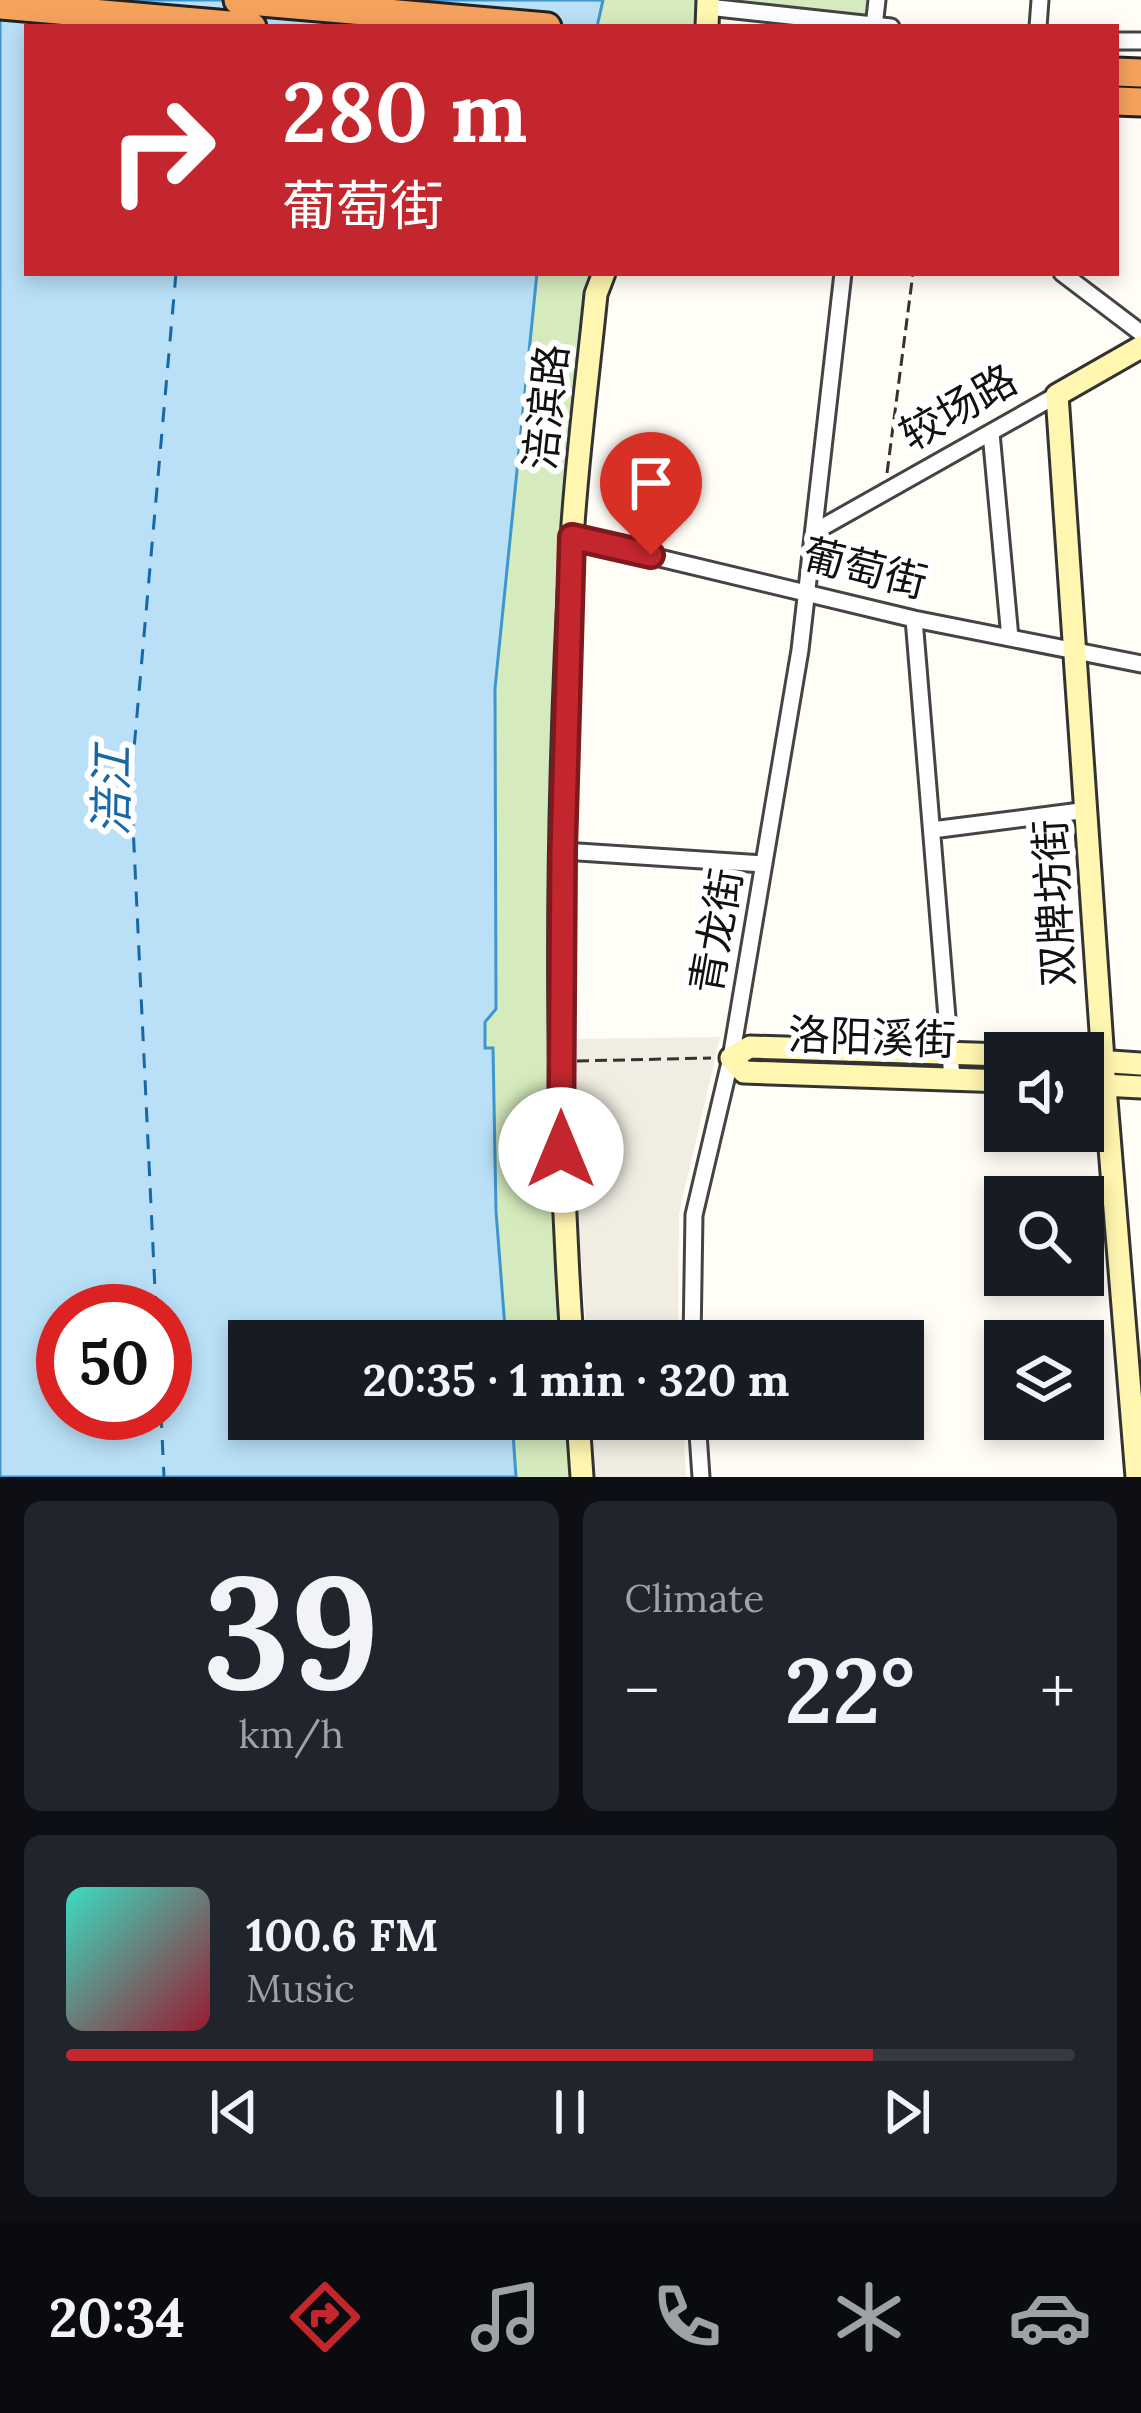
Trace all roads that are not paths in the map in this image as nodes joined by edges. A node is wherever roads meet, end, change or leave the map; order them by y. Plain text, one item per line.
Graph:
1 (238, 0) edge
2 (0, 5) edge
3 (708, 11) edge
4 (218, 24) edge
5 (513, 24) edge
6 (857, 24) edge
7 (603, 276) edge
8 (843, 276) edge
9 (1066, 276) edge
10 (1141, 333) edge
11 (1141, 347) edge
12 (1057, 395) junction
13 (991, 433) junction
14 (814, 532) junction
15 (572, 537) junction
16 (807, 590) junction
17 (914, 619) junction
18 (1010, 638) junction
19 (1076, 654) junction
20 (1141, 664) edge
21 (1088, 810) junction
22 (932, 830) junction
23 (563, 851) junction
24 (764, 863) junction
25 (1092, 1032) edge
26 (948, 1052) junction
27 (984, 1054) edge
28 (731, 1058) junction
29 (1104, 1062) edge
30 (1141, 1064) edge
31 (952, 1078) junction
32 (984, 1080) edge
33 (1104, 1085) edge
34 (1141, 1087) edge
35 (1103, 1152) edge
36 (571, 1320) edge
37 (692, 1320) edge
38 (1136, 1393) edge
39 (579, 1440) edge
40 (698, 1440) edge
41 (582, 1477) edge
42 (700, 1477) edge
43 (1137, 1477) edge

1 - 5 highway
2 - 4 highway
3 - 6 street
7 - 15 street, 涪滨路
8 - 14 street, 青龙街
9 - 10 street
11 - 12 street, 较场路
12 - 13 street, 较场路
12 - 19 street, 双牌坊街
13 - 14 street, 较场路
13 - 18 street
14 - 16 street, 青龙街
15 - 16 street, 葡萄街
15 - 23 street, 涪滨路
16 - 17 street, 葡萄街
16 - 24 street, 青龙街
17 - 18 street, 葡萄街
17 - 22 street
18 - 19 street, 葡萄街
19 - 20 street, 葡萄街
19 - 21 street, 双牌坊街
21 - 22 street
21 - 25 street, 双牌坊街
22 - 26 street
23 - 24 street
23 - 36 street, 涪滨路
24 - 28 street, 青龙街
26 - 27 street, 洛阳溪街
26 - 28 street, 洛阳溪街
26 - 31 street
28 - 31 street, 洛阳溪街
28 - 37 street, 青龙街
29 - 30 street
31 - 32 street, 洛阳溪街
33 - 34 street
35 - 38 street, 双牌坊街
38 - 43 street, 双牌坊街
39 - 41 street
40 - 42 street

